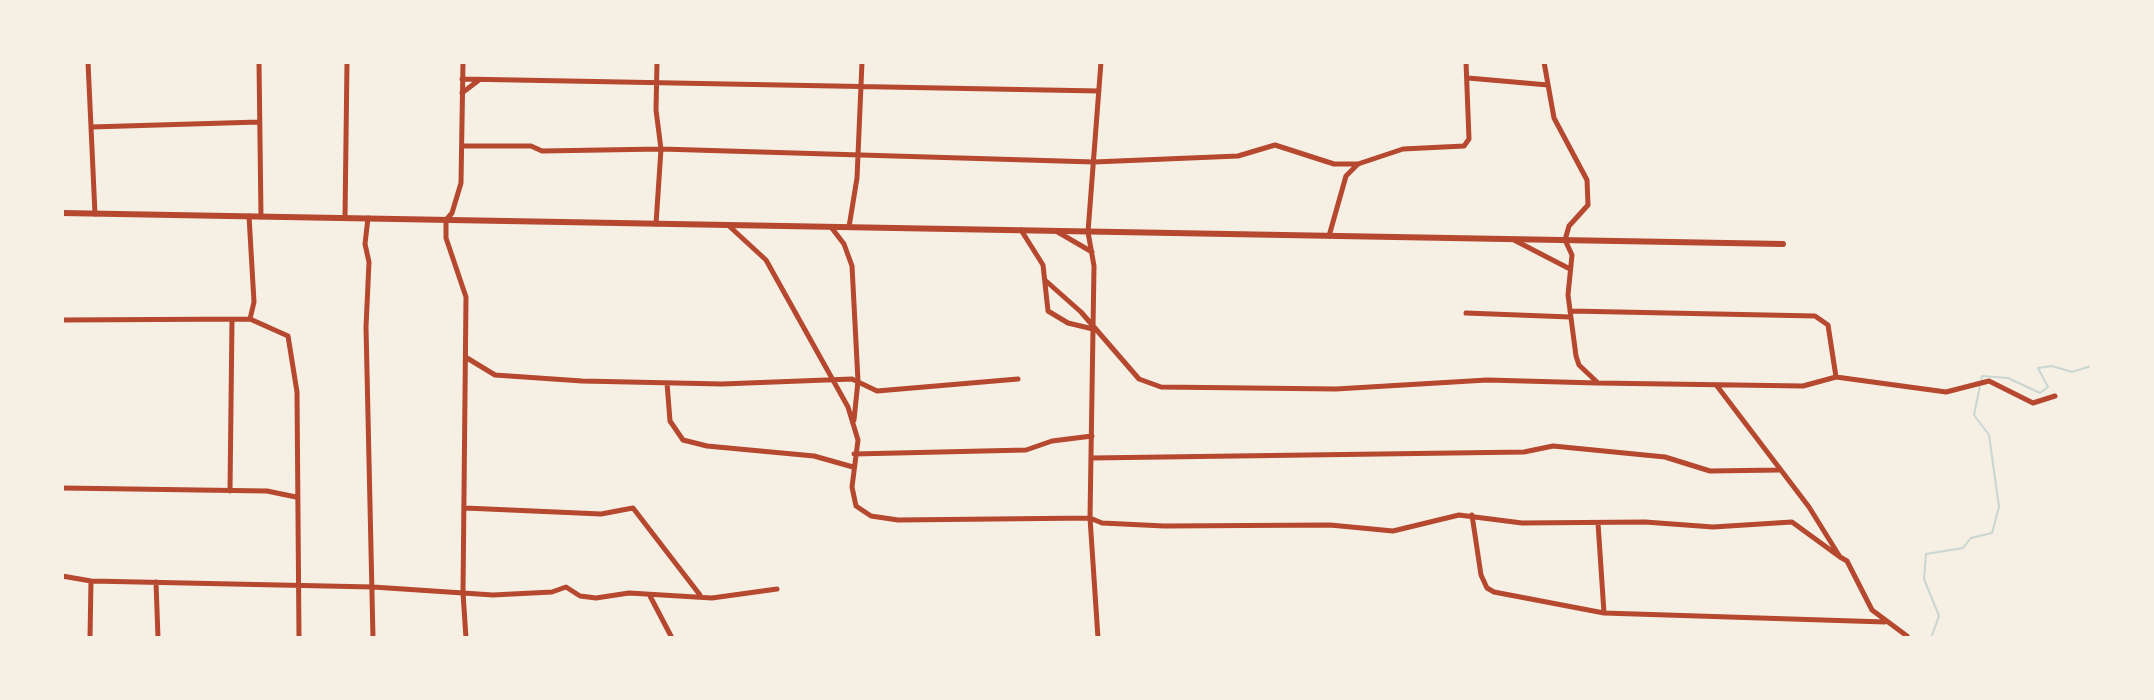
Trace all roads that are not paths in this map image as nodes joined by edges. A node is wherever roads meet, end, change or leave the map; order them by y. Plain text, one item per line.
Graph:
1 (88, 62) edge
2 (259, 62) edge
3 (347, 62) edge
4 (463, 62) edge
5 (657, 62) edge
6 (862, 62) edge
7 (1101, 62) edge
8 (1466, 62) edge
9 (1544, 62) edge
10 (1468, 78) junction
11 (462, 79) junction
12 (480, 79) junction
13 (657, 85) junction
14 (1548, 85) junction
15 (861, 87) junction
16 (1099, 91) junction
17 (462, 93) junction
18 (259, 122) junction
19 (91, 127) junction
20 (462, 146) junction
21 (661, 149) junction
22 (858, 153) junction
23 (1094, 162) junction
24 (1358, 164) junction
25 (62, 213) edge
26 (95, 214) junction
27 (249, 216) junction
28 (261, 217) junction
29 (345, 218) junction
30 (368, 218) junction
31 (446, 220) junction
32 (656, 224) junction
33 (728, 225) junction
34 (831, 227) junction
35 (849, 227) junction
36 (1021, 230) junction
37 (1055, 231) junction
38 (1088, 232) junction
39 (1329, 236) junction
40 (1513, 239) junction
41 (1565, 240) junction
42 (1783, 244) dead end
43 (1093, 252) junction
44 (1568, 268) junction
45 (1046, 281) junction
46 (1466, 313) dead end
47 (1570, 314) junction
48 (250, 319) junction
49 (62, 320) edge
50 (232, 320) junction
51 (1093, 327) junction
52 (466, 358) junction
53 (1836, 377) junction
54 (830, 378) junction
55 (1018, 379) dead end
56 (858, 381) junction
57 (667, 383) junction
58 (1598, 383) junction
59 (1717, 386) junction
60 (2055, 396) dead end
61 (854, 421) junction
62 (1092, 436) junction
63 (854, 454) junction
64 (1091, 458) junction
65 (853, 467) junction
66 (1779, 470) junction
67 (62, 488) edge
68 (230, 491) junction
69 (296, 497) junction
70 (465, 508) junction
71 (1472, 515) junction
72 (1090, 518) junction
73 (1598, 523) junction
74 (1840, 557) junction
75 (62, 576) edge
76 (91, 581) junction
77 (156, 582) junction
78 (299, 586) junction
79 (373, 587) junction
80 (777, 589) dead end
81 (463, 593) junction
82 (700, 595) junction
83 (650, 596) junction
84 (1604, 613) junction
85 (1885, 622) junction
86 (1907, 636) edge
87 (90, 638) edge
88 (158, 638) edge
89 (299, 638) edge
90 (373, 638) edge
91 (466, 638) edge
92 (672, 638) edge
93 (1098, 638) edge

1 - 19 street
2 - 18 street
3 - 29 street
4 - 11 street
5 - 13 street
6 - 15 street
7 - 16 street
8 - 10 street
9 - 14 street
10 - 14 street
10 - 24 street
11 - 12 street
11 - 17 street
12 - 13 street
12 - 17 street
13 - 15 street
13 - 21 street
14 - 41 street
15 - 16 street
15 - 22 street
16 - 23 street
17 - 20 street
18 - 19 street
18 - 28 street
19 - 26 street
20 - 21 street
20 - 31 street
21 - 22 street
21 - 32 street
22 - 23 street
22 - 35 street
23 - 24 street
23 - 38 street
24 - 39 street
25 - 26 street
26 - 27 street
27 - 28 street
27 - 48 street
28 - 29 street
29 - 30 street
30 - 31 street
30 - 79 street
31 - 32 street
31 - 52 street
32 - 33 street
33 - 34 street
33 - 54 street
34 - 35 street
34 - 56 street
35 - 36 street
36 - 37 street
36 - 45 street
37 - 38 street
37 - 43 street
38 - 39 street
38 - 43 street
39 - 40 street
40 - 41 street
40 - 44 street
41 - 42 street
41 - 44 street
43 - 51 street
44 - 47 street
45 - 51 street
45 - 51 street
46 - 47 street
47 - 53 street
47 - 58 street
48 - 50 street
48 - 69 street
49 - 50 street
50 - 68 street
51 - 58 street
51 - 62 street
52 - 57 street
52 - 70 street
53 - 59 street
53 - 60 street
54 - 56 street
54 - 57 street
54 - 61 street
55 - 56 street
56 - 61 street
57 - 65 street
58 - 59 street
59 - 66 street
61 - 63 street
62 - 63 street
62 - 64 street
63 - 65 street
64 - 66 street
64 - 72 street
65 - 72 street
66 - 74 street
67 - 68 street
68 - 69 street
69 - 78 street
70 - 81 street
70 - 82 street
71 - 72 street
71 - 73 street
71 - 84 street
72 - 93 street
73 - 74 street
73 - 84 street
74 - 85 street
75 - 76 street
76 - 77 street
76 - 87 street
77 - 78 street
77 - 88 street
78 - 79 street
78 - 89 street
79 - 81 street
79 - 90 street
80 - 82 street
81 - 83 street
81 - 91 street
82 - 83 street
83 - 92 street
84 - 85 street
85 - 86 street

